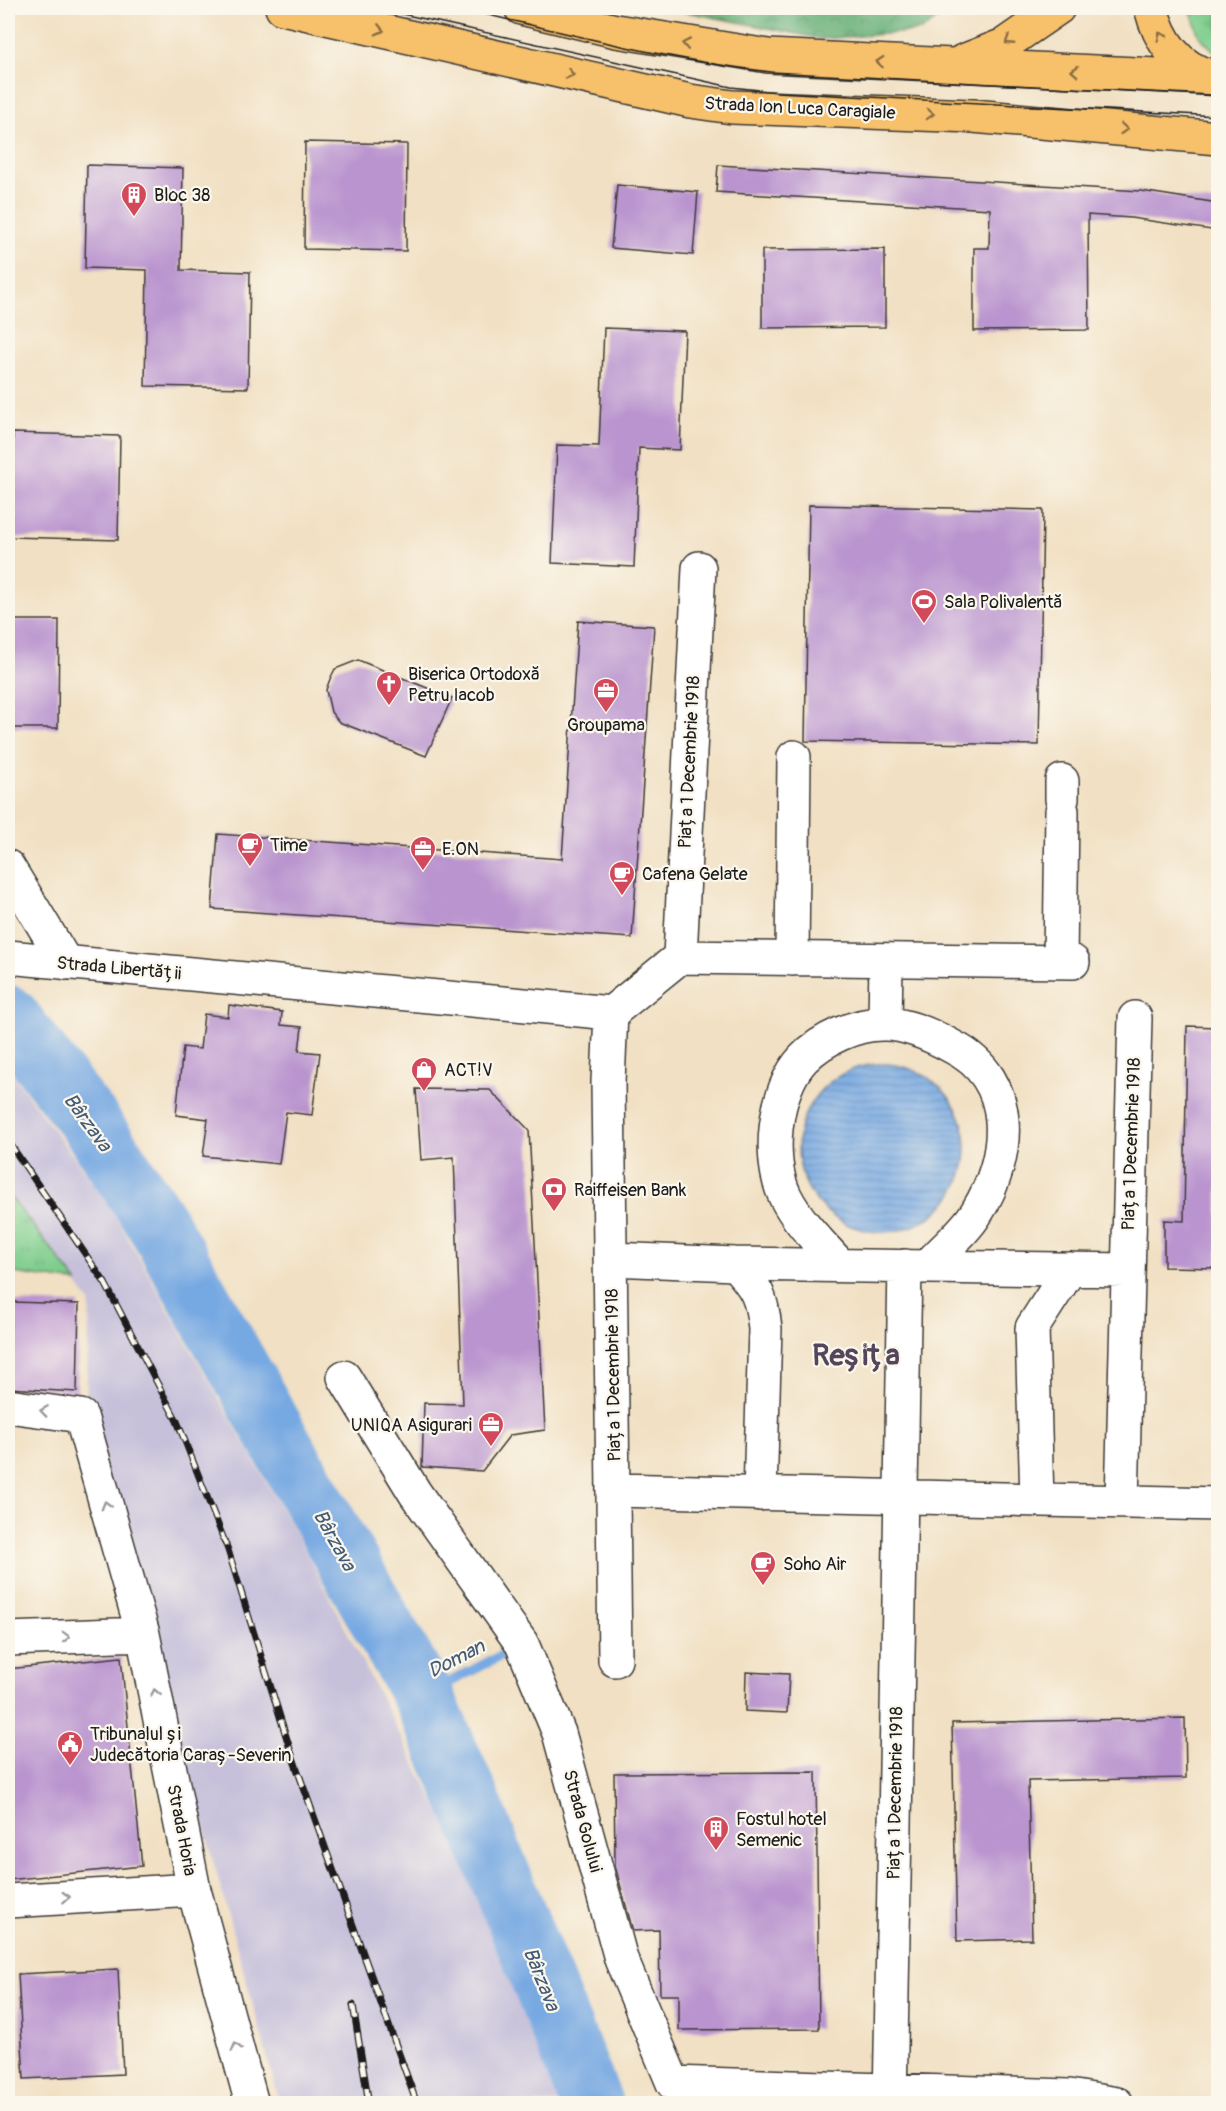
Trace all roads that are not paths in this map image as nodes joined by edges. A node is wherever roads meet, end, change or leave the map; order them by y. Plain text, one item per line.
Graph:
1 (282, 8) edge
2 (521, 8) edge
3 (1058, 8) edge
4 (1151, 8) edge
5 (953, 66) junction
6 (1218, 78) edge
7 (1218, 138) edge
8 (699, 568) dead end
9 (794, 757) dead end
10 (1062, 783) dead end
11 (8, 867) edge
12 (8, 957) edge
13 (680, 957) junction
14 (792, 959) junction
15 (886, 960) junction
16 (54, 962) junction
17 (611, 1013) junction
18 (1135, 1018) dead end
19 (885, 1024) junction
20 (611, 1259) junction
21 (735, 1264) junction
22 (839, 1264) junction
23 (916, 1266) junction
24 (1070, 1269) junction
25 (1127, 1270) junction
26 (344, 1377) dead end
27 (8, 1406) edge
28 (614, 1490) junction
29 (760, 1494) junction
30 (900, 1497) junction
31 (1037, 1500) junction
32 (1122, 1501) junction
33 (1218, 1503) edge
34 (143, 1634) junction
35 (8, 1639) edge
36 (615, 1660) dead end
37 (194, 1890) junction
38 (8, 1901) edge
39 (890, 2096) edge
40 (252, 2103) edge
41 (1117, 2103) edge

1 -> 7 main road, Strada Ion Luca Caragiale
5 -> 2 main road
3 -> 5 main road
6 -> 4 main road
6 -> 5 main road
8 - 13 street, Piața 1 Decembrie 1918
9 - 14 street
10 - 15 street
11 - 16 street
12 - 16 street, Strada Libertății
13 - 14 street
13 - 17 street
14 - 15 street
15 - 19 street
16 - 17 street, Strada Libertății
17 - 20 street, Piața 1 Decembrie 1918
18 - 25 street, Piața 1 Decembrie 1918
19 - 22 street
19 - 23 street
20 - 21 street
20 - 28 street, Piața 1 Decembrie 1918
21 - 22 street
21 - 29 street
22 - 23 street
23 - 24 street
23 - 30 street, Piața 1 Decembrie 1918
24 - 25 street
24 - 31 street
25 - 32 street, Piața 1 Decembrie 1918
26 - 39 street, Strada Golului
34 -> 27 street, Strada Horia
28 - 29 street
28 - 36 street, Piața 1 Decembrie 1918
29 - 30 street
30 - 31 street
30 - 39 street, Piața 1 Decembrie 1918
31 - 32 street
32 - 33 street
35 -> 34 street
37 -> 34 street, Strada Horia
38 -> 37 street
40 -> 37 street, Strada Horia
39 - 41 street

